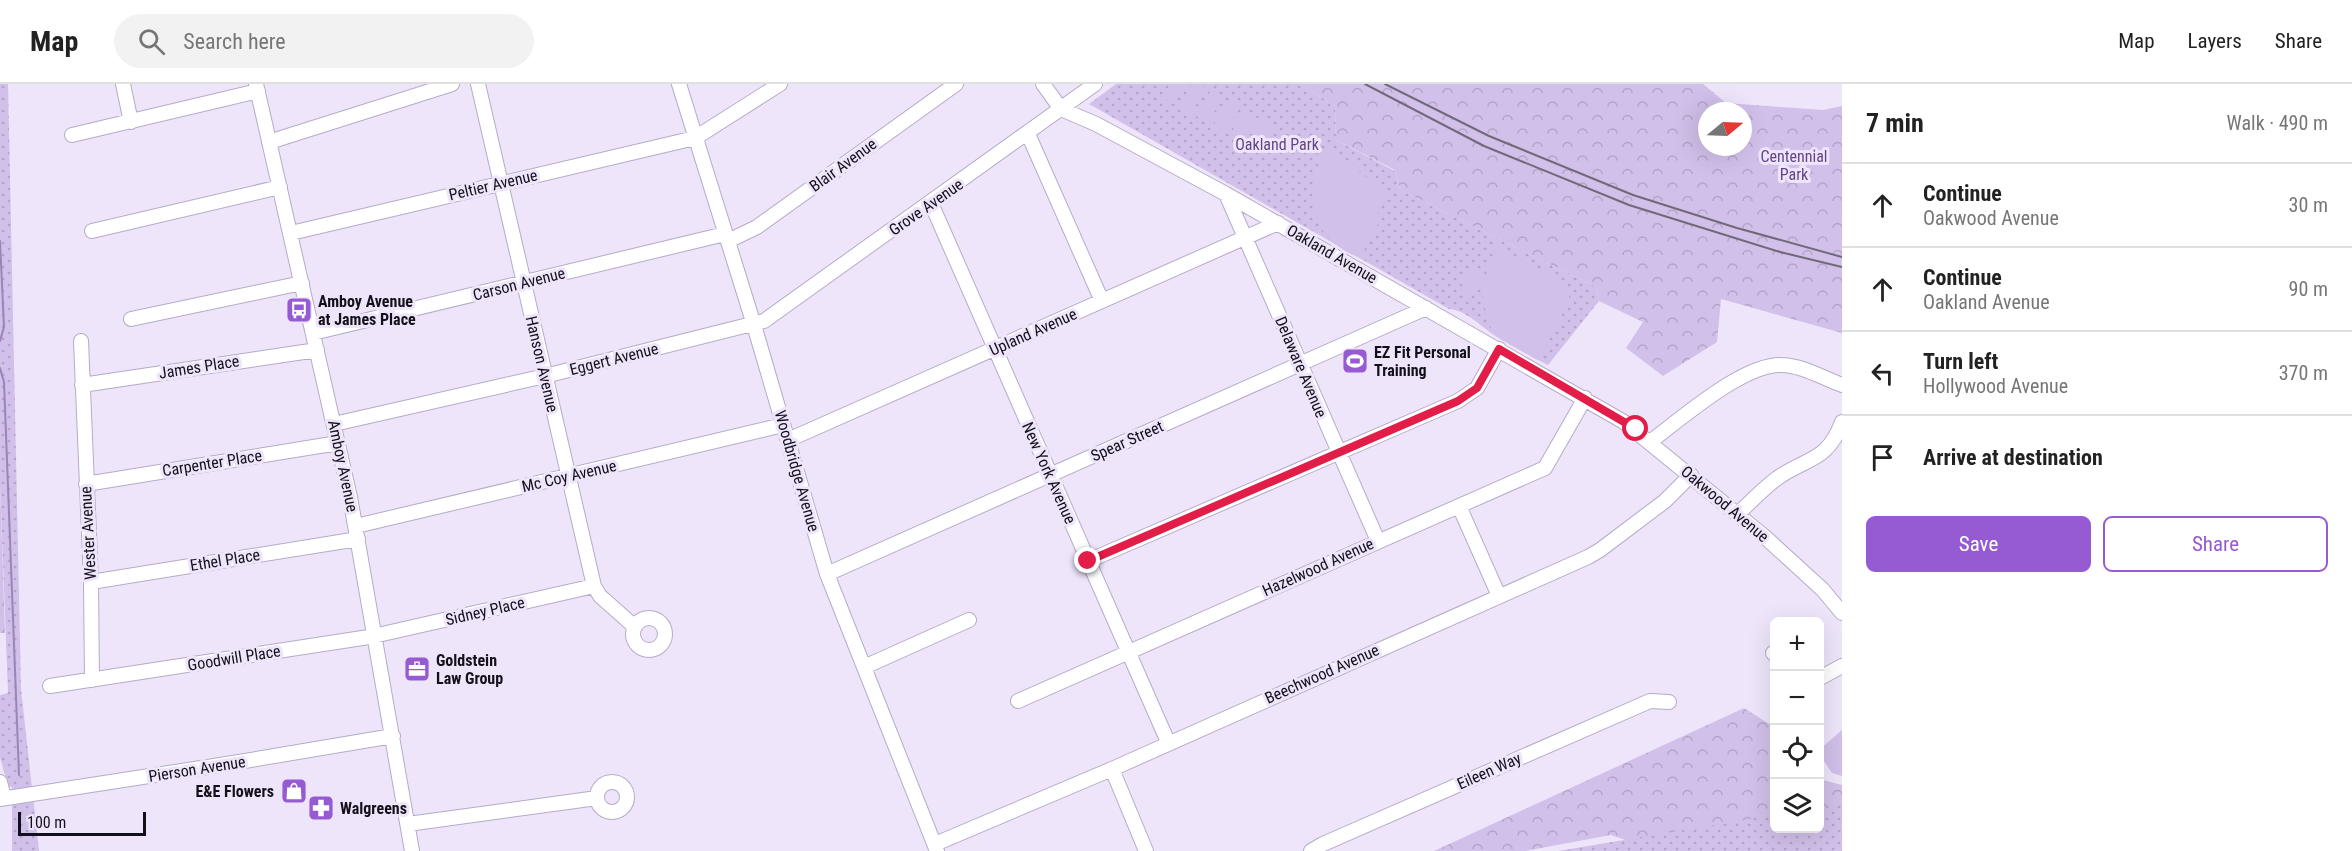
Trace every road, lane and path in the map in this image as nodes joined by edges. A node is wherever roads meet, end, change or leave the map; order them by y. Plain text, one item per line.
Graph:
1 (123, 84) edge
2 (452, 84) edge
3 (478, 84) edge
4 (678, 84) edge
5 (780, 84) edge
6 (956, 84) edge
7 (1042, 84) edge
8 (1095, 84) edge
9 (257, 88) edge
10 (1061, 109) junction
11 (131, 122) junction
12 (1028, 134) junction
13 (72, 135) dead end
14 (695, 138) junction
15 (269, 142) junction
16 (501, 183) junction
17 (280, 188) junction
18 (1226, 194) junction
19 (931, 204) junction
20 (1278, 223) junction
21 (92, 231) dead end
22 (291, 233) junction
23 (727, 238) junction
24 (1245, 238) junction
25 (302, 283) junction
26 (524, 284) junction
27 (1102, 301) junction
28 (1426, 308) junction
29 (131, 319) dead end
30 (754, 325) junction
31 (313, 333) junction
32 (81, 341) dead end
33 (995, 348) junction
34 (1499, 349) junction
35 (317, 350) junction
36 (1300, 364) junction
37 (545, 376) junction
38 (82, 385) junction
39 (1842, 385) edge
40 (1585, 398) junction
41 (1599, 406) joint
42 (1842, 422) edge
43 (334, 424) junction
44 (783, 425) junction
45 (788, 440) junction
46 (1651, 441) junction
47 (338, 443) junction
48 (1338, 453) junction
49 (1050, 475) junction
50 (1691, 475) junction
51 (569, 476) junction
52 (86, 484) junction
53 (1459, 506) junction
54 (1738, 514) junction
55 (357, 533) junction
56 (1378, 541) junction
57 (1088, 561) junction
58 (827, 574) junction
59 (91, 582) junction
60 (594, 586) junction
61 (1499, 596) junction
62 (1842, 613) edge
63 (969, 620) dead end
64 (635, 627) dead end
65 (375, 636) junction
66 (1129, 651) junction
67 (1842, 666) edge
68 (864, 667) junction
69 (1824, 676) edge
70 (92, 680) junction
71 (50, 686) dead end
72 (1018, 701) dead end
73 (1669, 702) dead end
74 (393, 736) junction
75 (1168, 742) junction
76 (1112, 769) junction
77 (0, 782) edge
78 (597, 798) dead end
79 (2, 799) edge
80 (408, 825) junction
81 (936, 848) edge
82 (412, 851) edge
83 (1146, 851) edge
84 (1311, 851) edge

1 - 11 street
2 - 15 street
3 - 16 street, Hanson Avenue
4 - 14 street, Woodbridge Avenue
5 - 14 street, Peltier Avenue
6 - 23 street, Blair Avenue
7 - 10 street
8 - 10 street, Grove Avenue
9 - 11 street
9 - 15 street, Amboy Avenue
10 - 12 street, Grove Avenue
10 - 18 street, Oakland Avenue
11 - 13 street
12 - 19 street, Grove Avenue
12 - 27 street
14 - 16 street, Peltier Avenue
14 - 23 street, Woodbridge Avenue
15 - 17 street, Amboy Avenue
16 - 22 street, Peltier Avenue
16 - 26 street, Hanson Avenue
17 - 21 street
17 - 22 street, Amboy Avenue
18 - 20 street, Oakland Avenue
18 - 24 street, Delaware Avenue
19 - 30 street, Grove Avenue
19 - 33 street, New York Avenue
20 - 24 street, Upland Avenue
20 - 28 street, Oakland Avenue
22 - 25 street, Amboy Avenue
23 - 26 street, Carson Avenue
23 - 30 street, Woodbridge Avenue
24 - 27 street, Upland Avenue
24 - 36 street, Delaware Avenue
25 - 29 street
25 - 31 street, Amboy Avenue
26 - 31 street, Carson Avenue
26 - 37 street, Hanson Avenue
27 - 33 street, Upland Avenue
28 - 34 street, Oakland Avenue
28 - 36 street, Spear Street
30 - 37 street, Eggert Avenue
30 - 44 street, Woodbridge Avenue
31 - 35 street, Amboy Avenue
32 - 38 street, Wester Avenue
33 - 45 street, Upland Avenue
33 - 49 street, New York Avenue
34 - 40 street, Oakland Avenue
34 - 48 street
35 - 38 street, James Place
35 - 43 street, Amboy Avenue
36 - 48 street, Delaware Avenue
36 - 49 street, Spear Street
37 - 43 street, Eggert Avenue
37 - 51 street, Hanson Avenue
38 - 52 street, Wester Avenue
39 - 46 street
40 - 41 street, Oakland Avenue
40 - 53 street, Hazelwood Avenue
41 - 46 street, Oakwood Avenue
42 - 54 street
43 - 47 street, Amboy Avenue
44 - 45 street, Woodbridge Avenue
44 - 51 street, Mc Coy Avenue
45 - 58 street, Woodbridge Avenue
46 - 50 street, Oakwood Avenue
47 - 52 street, Carpenter Place
47 - 55 street, Amboy Avenue
48 - 56 street, Delaware Avenue
48 - 57 street
49 - 57 street, New York Avenue
49 - 58 street, Spear Street
50 - 54 street, Oakwood Avenue
50 - 61 street, Beechwood Avenue
51 - 55 street, Mc Coy Avenue
51 - 60 street, Hanson Avenue
52 - 59 street, Wester Avenue
53 - 56 street, Hazelwood Avenue
53 - 61 street
54 - 62 street, Oakwood Avenue
55 - 59 street, Ethel Place
55 - 65 street, Amboy Avenue
56 - 66 street, Hazelwood Avenue
57 - 66 street, New York Avenue
58 - 68 street, Woodbridge Avenue
59 - 70 street, Wester Avenue
60 - 64 street, Hanson Avenue
60 - 65 street, Sidney Place
61 - 75 street, Beechwood Avenue
63 - 68 street
65 - 70 street, Goodwill Place
65 - 74 street, Amboy Avenue
66 - 72 street, Hazelwood Avenue
66 - 75 street, New York Avenue
67 - 69 street
68 - 81 street, Woodbridge Avenue
70 - 71 street, Goodwill Place
73 - 84 street, Eileen Way
74 - 79 street, Pierson Avenue
74 - 80 street, Amboy Avenue
75 - 76 street, Beechwood Avenue
76 - 81 street, Beechwood Avenue
76 - 83 street
77 - 79 street
78 - 80 street
80 - 82 street, Amboy Avenue

